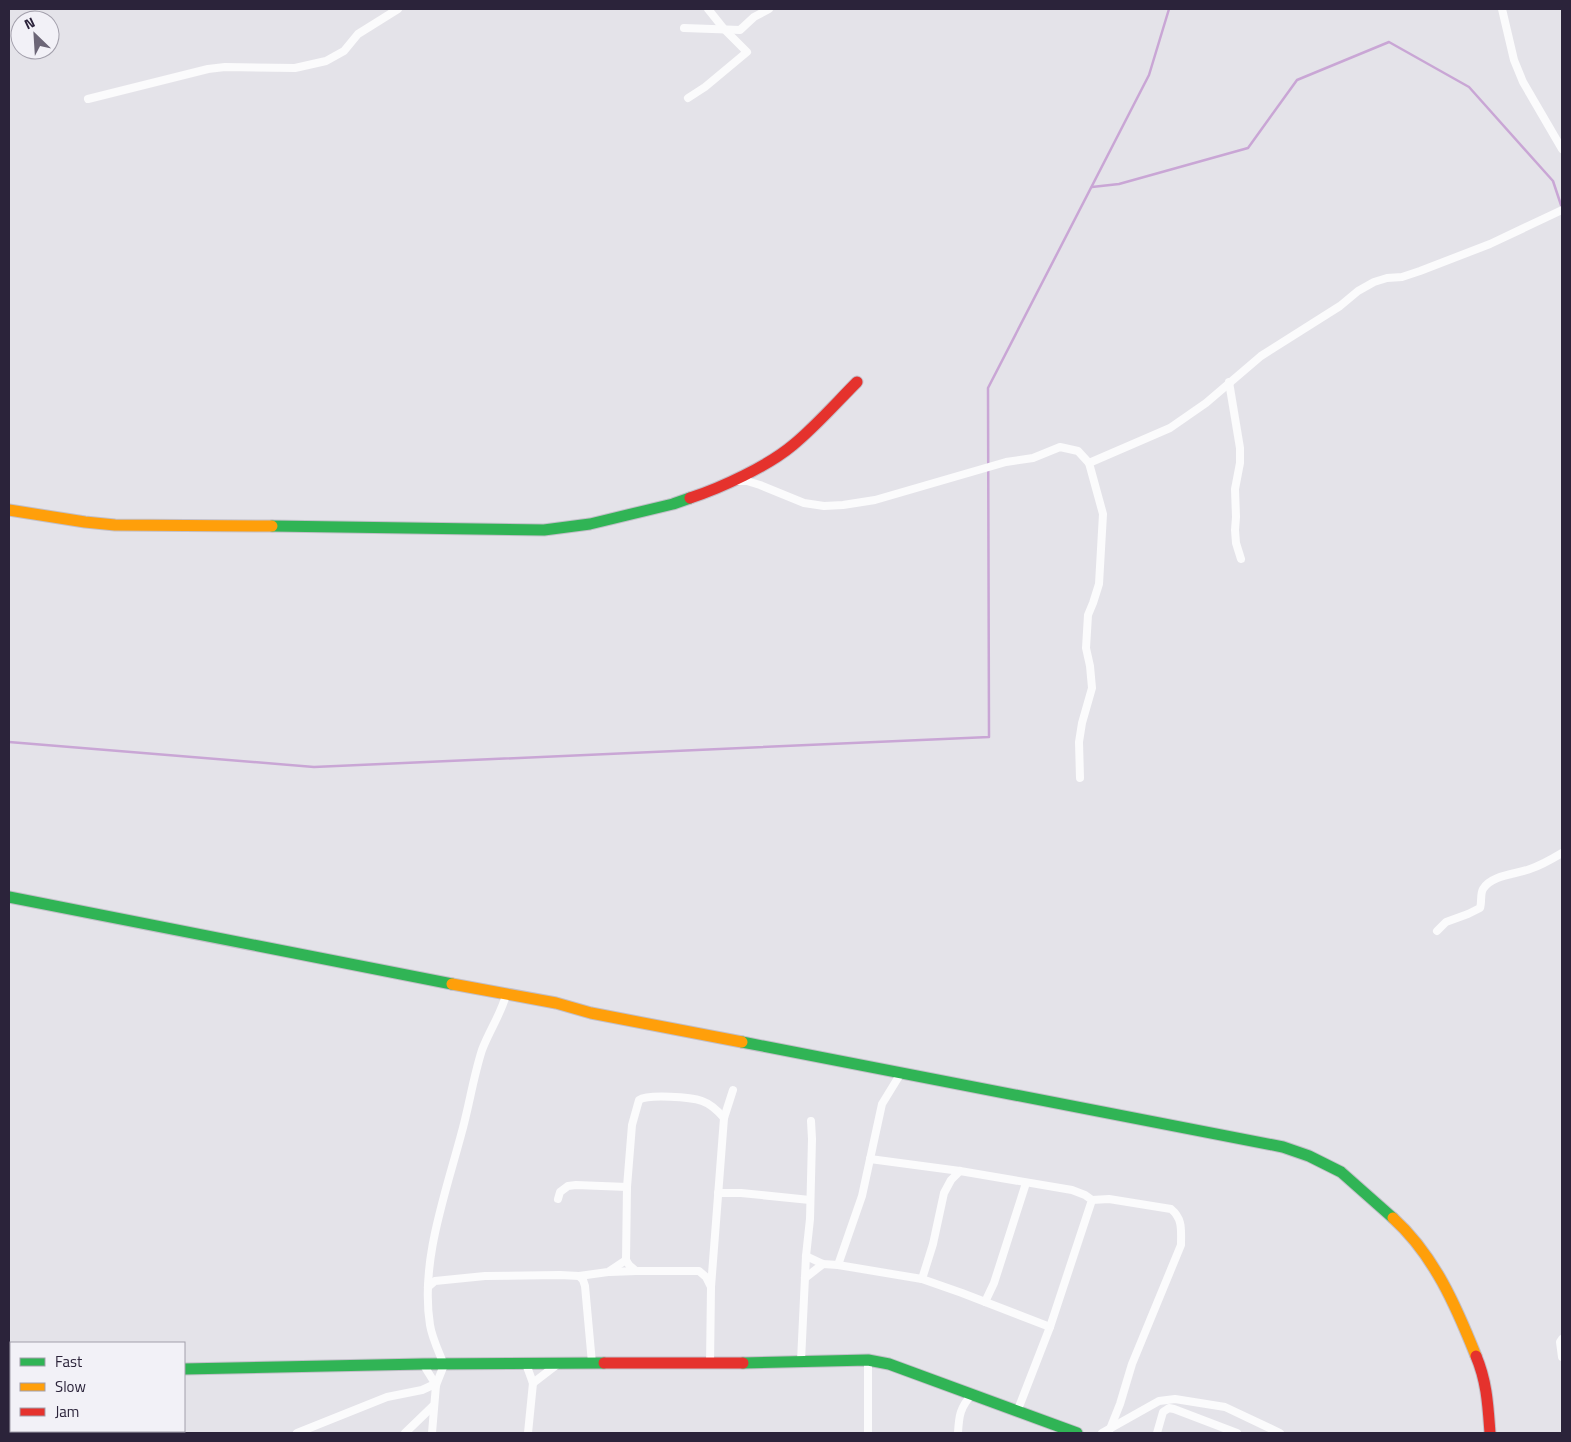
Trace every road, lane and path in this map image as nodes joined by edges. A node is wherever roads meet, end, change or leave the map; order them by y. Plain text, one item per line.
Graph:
1 (398, 9) edge
2 (708, 9) edge
3 (769, 9) edge
4 (1502, 9) edge
5 (684, 28) dead end
6 (724, 28) junction
7 (688, 98) dead end
8 (88, 99) dead end
9 (1562, 149) edge
10 (1562, 210) edge
11 (857, 382) dead end
12 (1229, 382) junction
13 (1088, 463) junction
14 (732, 481) junction
15 (9, 510) edge
16 (1241, 559) dead end
17 (1080, 778) dead end
18 (1562, 853) edge
19 (9, 897) edge
20 (1437, 931) dead end
21 (506, 994) junction
22 (901, 1072) junction
23 (733, 1090) dead end
24 (724, 1118) junction
25 (811, 1121) dead end
26 (870, 1159) junction
27 (960, 1171) junction
28 (1026, 1183) junction
29 (626, 1188) junction
30 (718, 1193) junction
31 (558, 1199) dead end
32 (810, 1200) junction
33 (1092, 1200) junction
34 (806, 1256) junction
35 (626, 1260) junction
36 (824, 1264) junction
37 (838, 1264) junction
38 (636, 1271) junction
39 (608, 1272) junction
40 (593, 1275) junction
41 (579, 1276) junction
42 (805, 1278) junction
43 (922, 1280) junction
44 (585, 1286) junction
45 (711, 1287) junction
46 (428, 1288) junction
47 (985, 1302) junction
48 (1050, 1327) junction
49 (1562, 1340) edge
50 (1562, 1357) edge
51 (868, 1360) junction
52 (801, 1361) junction
53 (559, 1363) junction
54 (592, 1363) junction
55 (423, 1364) junction
56 (444, 1364) junction
57 (526, 1364) junction
58 (710, 1364) junction
59 (185, 1369) edge
60 (533, 1383) junction
61 (435, 1385) junction
62 (972, 1394) junction
63 (433, 1406) junction
64 (1018, 1412) junction
65 (1110, 1429) junction
66 (297, 1433) edge
67 (405, 1433) edge
68 (432, 1433) edge
69 (528, 1433) edge
70 (868, 1433) edge
71 (958, 1433) edge
72 (1077, 1433) edge
73 (1102, 1433) edge
74 (1157, 1433) edge
75 (1237, 1433) edge
76 (1280, 1433) edge
77 (1490, 1433) edge

1 - 8 street
2 - 6 street
3 - 6 street
4 - 9 street
5 - 6 street
6 - 7 street
10 - 12 street
11 - 14 street
12 - 13 street
12 - 16 street
13 - 14 street
13 - 17 street
14 - 15 street
18 - 20 street
19 - 21 street
21 - 22 street
21 - 46 street
22 - 26 street
22 - 77 street
23 - 24 street
24 - 29 street
24 - 30 street
25 - 32 street
26 - 27 street
26 - 37 street
27 - 28 street
27 - 43 street
28 - 33 street
28 - 47 street
29 - 31 street
29 - 35 street
30 - 32 street
30 - 45 street
32 - 34 street
33 - 48 street
33 - 65 street
34 - 36 street
34 - 42 street
35 - 38 street
35 - 39 street
36 - 37 street
36 - 42 street
37 - 43 street
38 - 39 street
38 - 45 street
39 - 40 street
40 - 41 street
40 - 44 street
41 - 44 street
41 - 46 street
42 - 52 street
43 - 47 street
44 - 54 street
45 - 58 street
46 - 56 street
47 - 48 street
48 - 64 street
49 - 50 street
51 - 52 street
51 - 62 street
51 - 70 street
52 - 58 street
53 - 54 street
53 - 57 street
53 - 60 street
54 - 58 street
55 - 56 street
55 - 59 street
55 - 61 street
56 - 57 street
56 - 61 street
57 - 60 street
60 - 69 street
61 - 63 street
61 - 66 street
62 - 64 street
62 - 71 street
63 - 67 street
63 - 68 street
64 - 72 street
65 - 73 street
65 - 76 street
74 - 75 street

